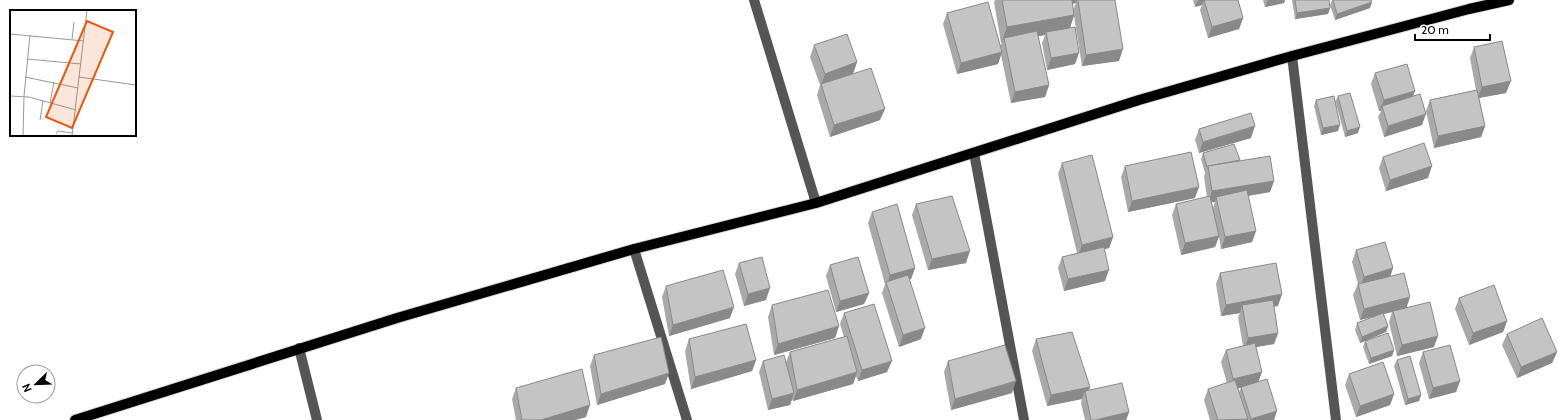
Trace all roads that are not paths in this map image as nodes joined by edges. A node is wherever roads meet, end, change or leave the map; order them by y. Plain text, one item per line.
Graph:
1 (754, 0) edge
2 (1509, 0) edge
3 (1292, 56) junction
4 (974, 153) junction
5 (816, 203) junction
6 (634, 249) junction
7 (299, 348) junction
8 (75, 420) edge
9 (317, 420) edge
10 (686, 420) edge
11 (1024, 420) edge
12 (1336, 420) edge

1 - 5 street
2 - 3 main road
3 - 4 main road
3 - 12 street
4 - 5 main road
4 - 11 street
5 - 6 main road
6 - 7 main road
6 - 10 street
7 - 8 main road
7 - 9 street

